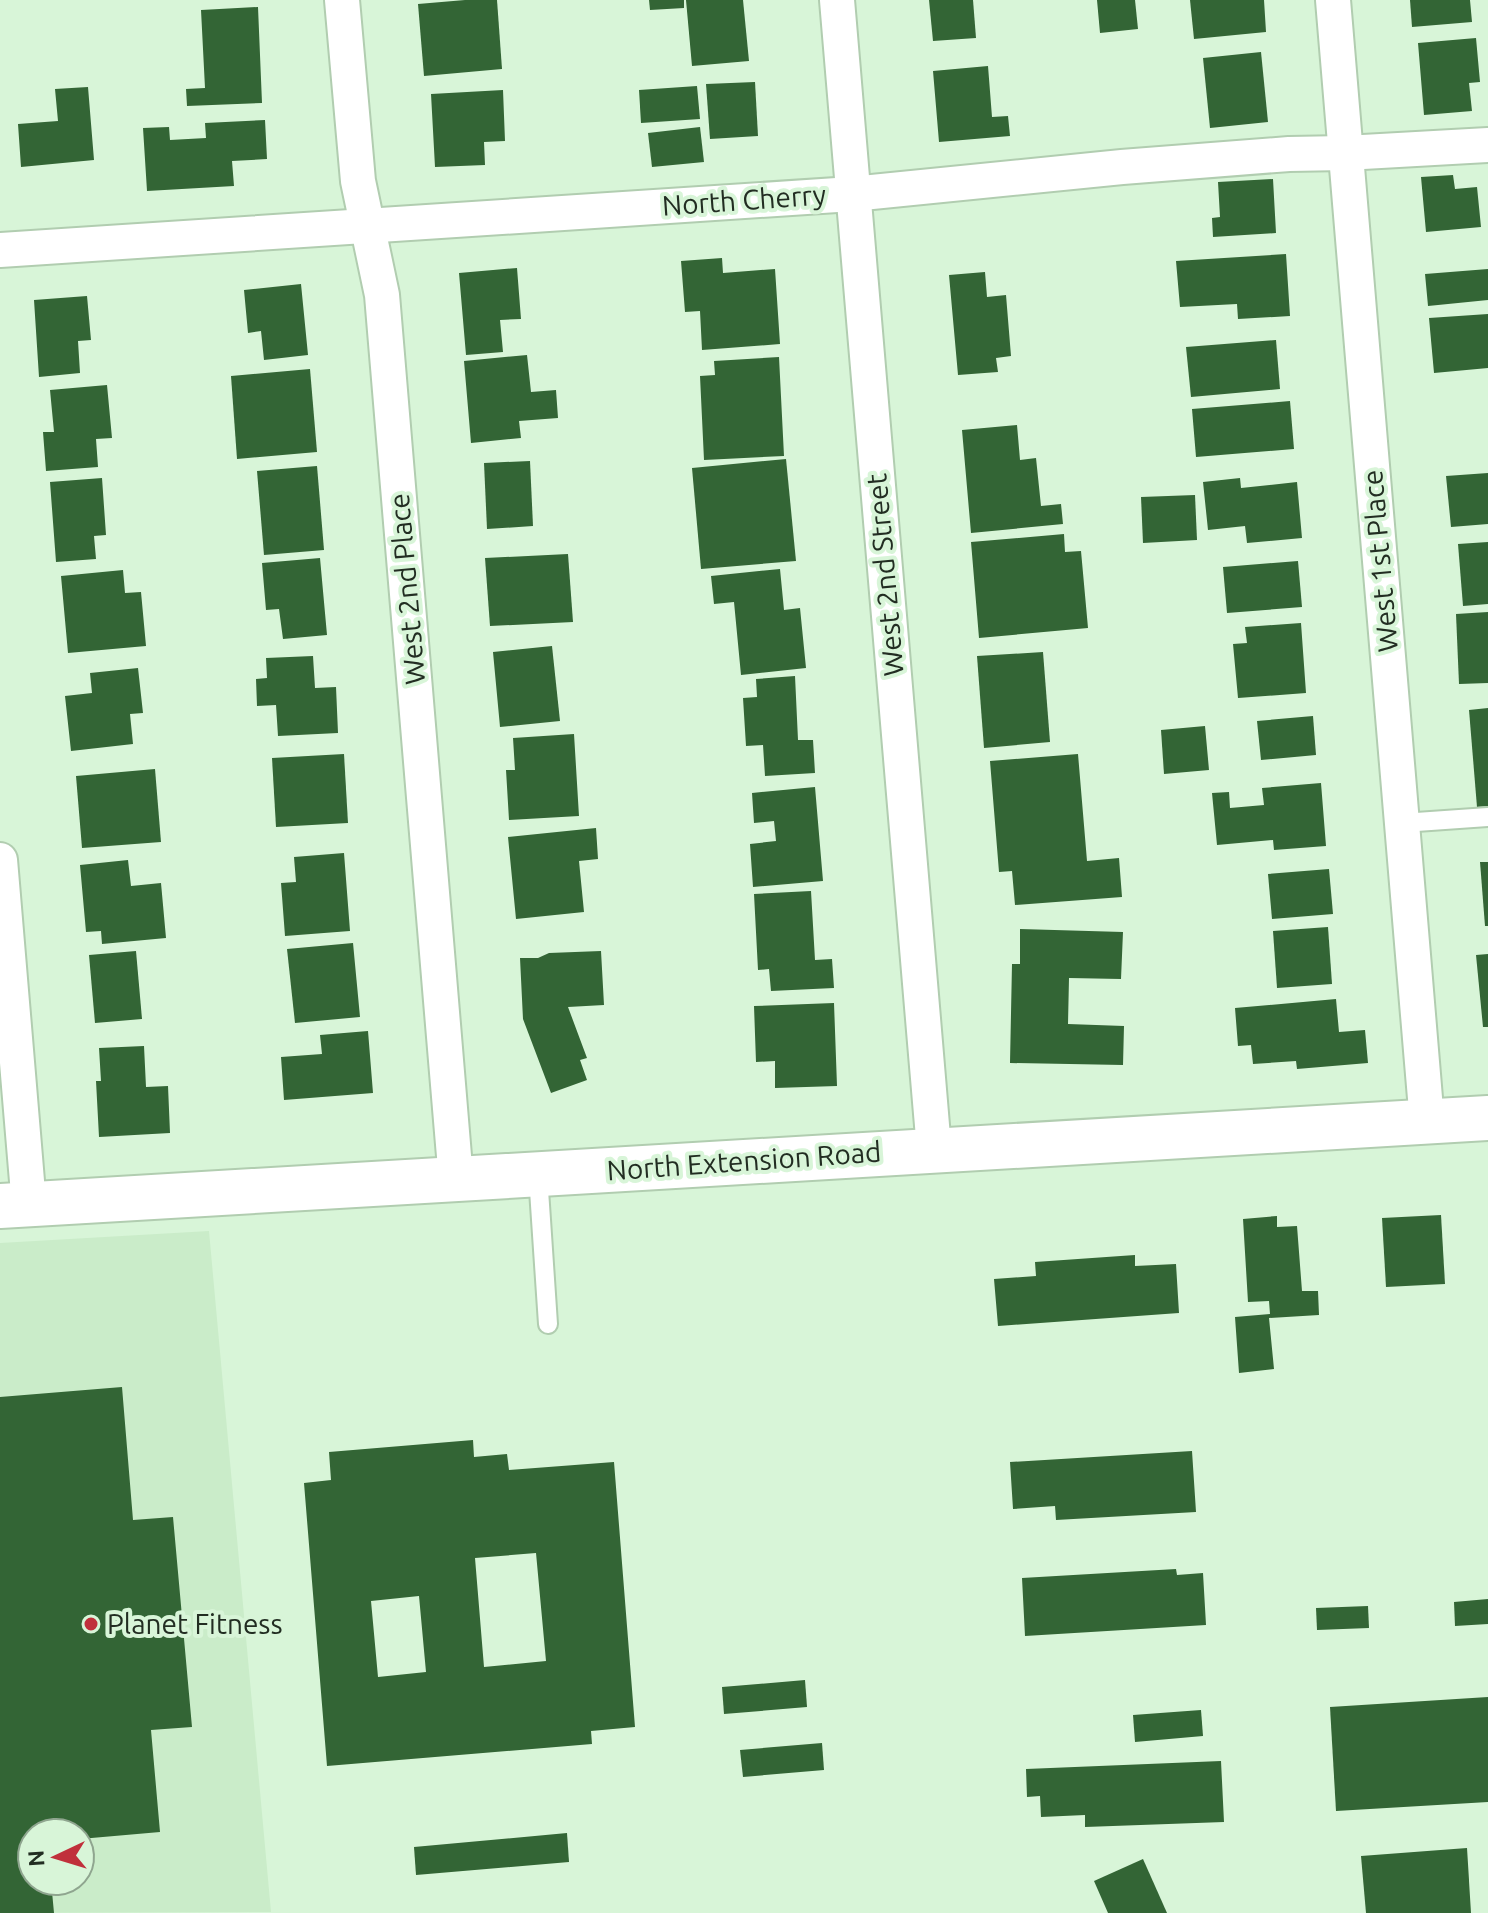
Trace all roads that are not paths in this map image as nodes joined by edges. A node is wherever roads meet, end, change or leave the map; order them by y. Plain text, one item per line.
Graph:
1 (342, 0) edge
2 (837, 0) edge
3 (1333, 0) edge
4 (1488, 145) edge
5 (1345, 153) junction
6 (852, 194) junction
7 (368, 227) junction
8 (0, 250) edge
9 (1488, 817) edge
10 (1402, 823) junction
11 (0, 860) edge
12 (1488, 1118) edge
13 (1427, 1122) junction
14 (934, 1149) junction
15 (538, 1174) junction
16 (456, 1180) junction
17 (14, 1205) edge
18 (548, 1324) dead end

1 - 7 street, West 2nd Place
2 - 6 street, West 2nd Street
3 - 5 street, West 1st Place
4 - 5 street, North Cherry
5 - 6 street, North Cherry
5 - 10 street, West 1st Place
6 - 7 street, North Cherry
6 - 14 street, West 2nd Street
7 - 8 street, North Cherry
7 - 16 street, West 2nd Place
9 - 10 lane
10 - 13 street, West 1st Place
11 - 17 street
12 - 13 street, North Extension Road
13 - 14 street, North Extension Road
14 - 15 street, North Extension Road
15 - 16 street, North Extension Road
15 - 18 lane
16 - 17 street, North Extension Road

